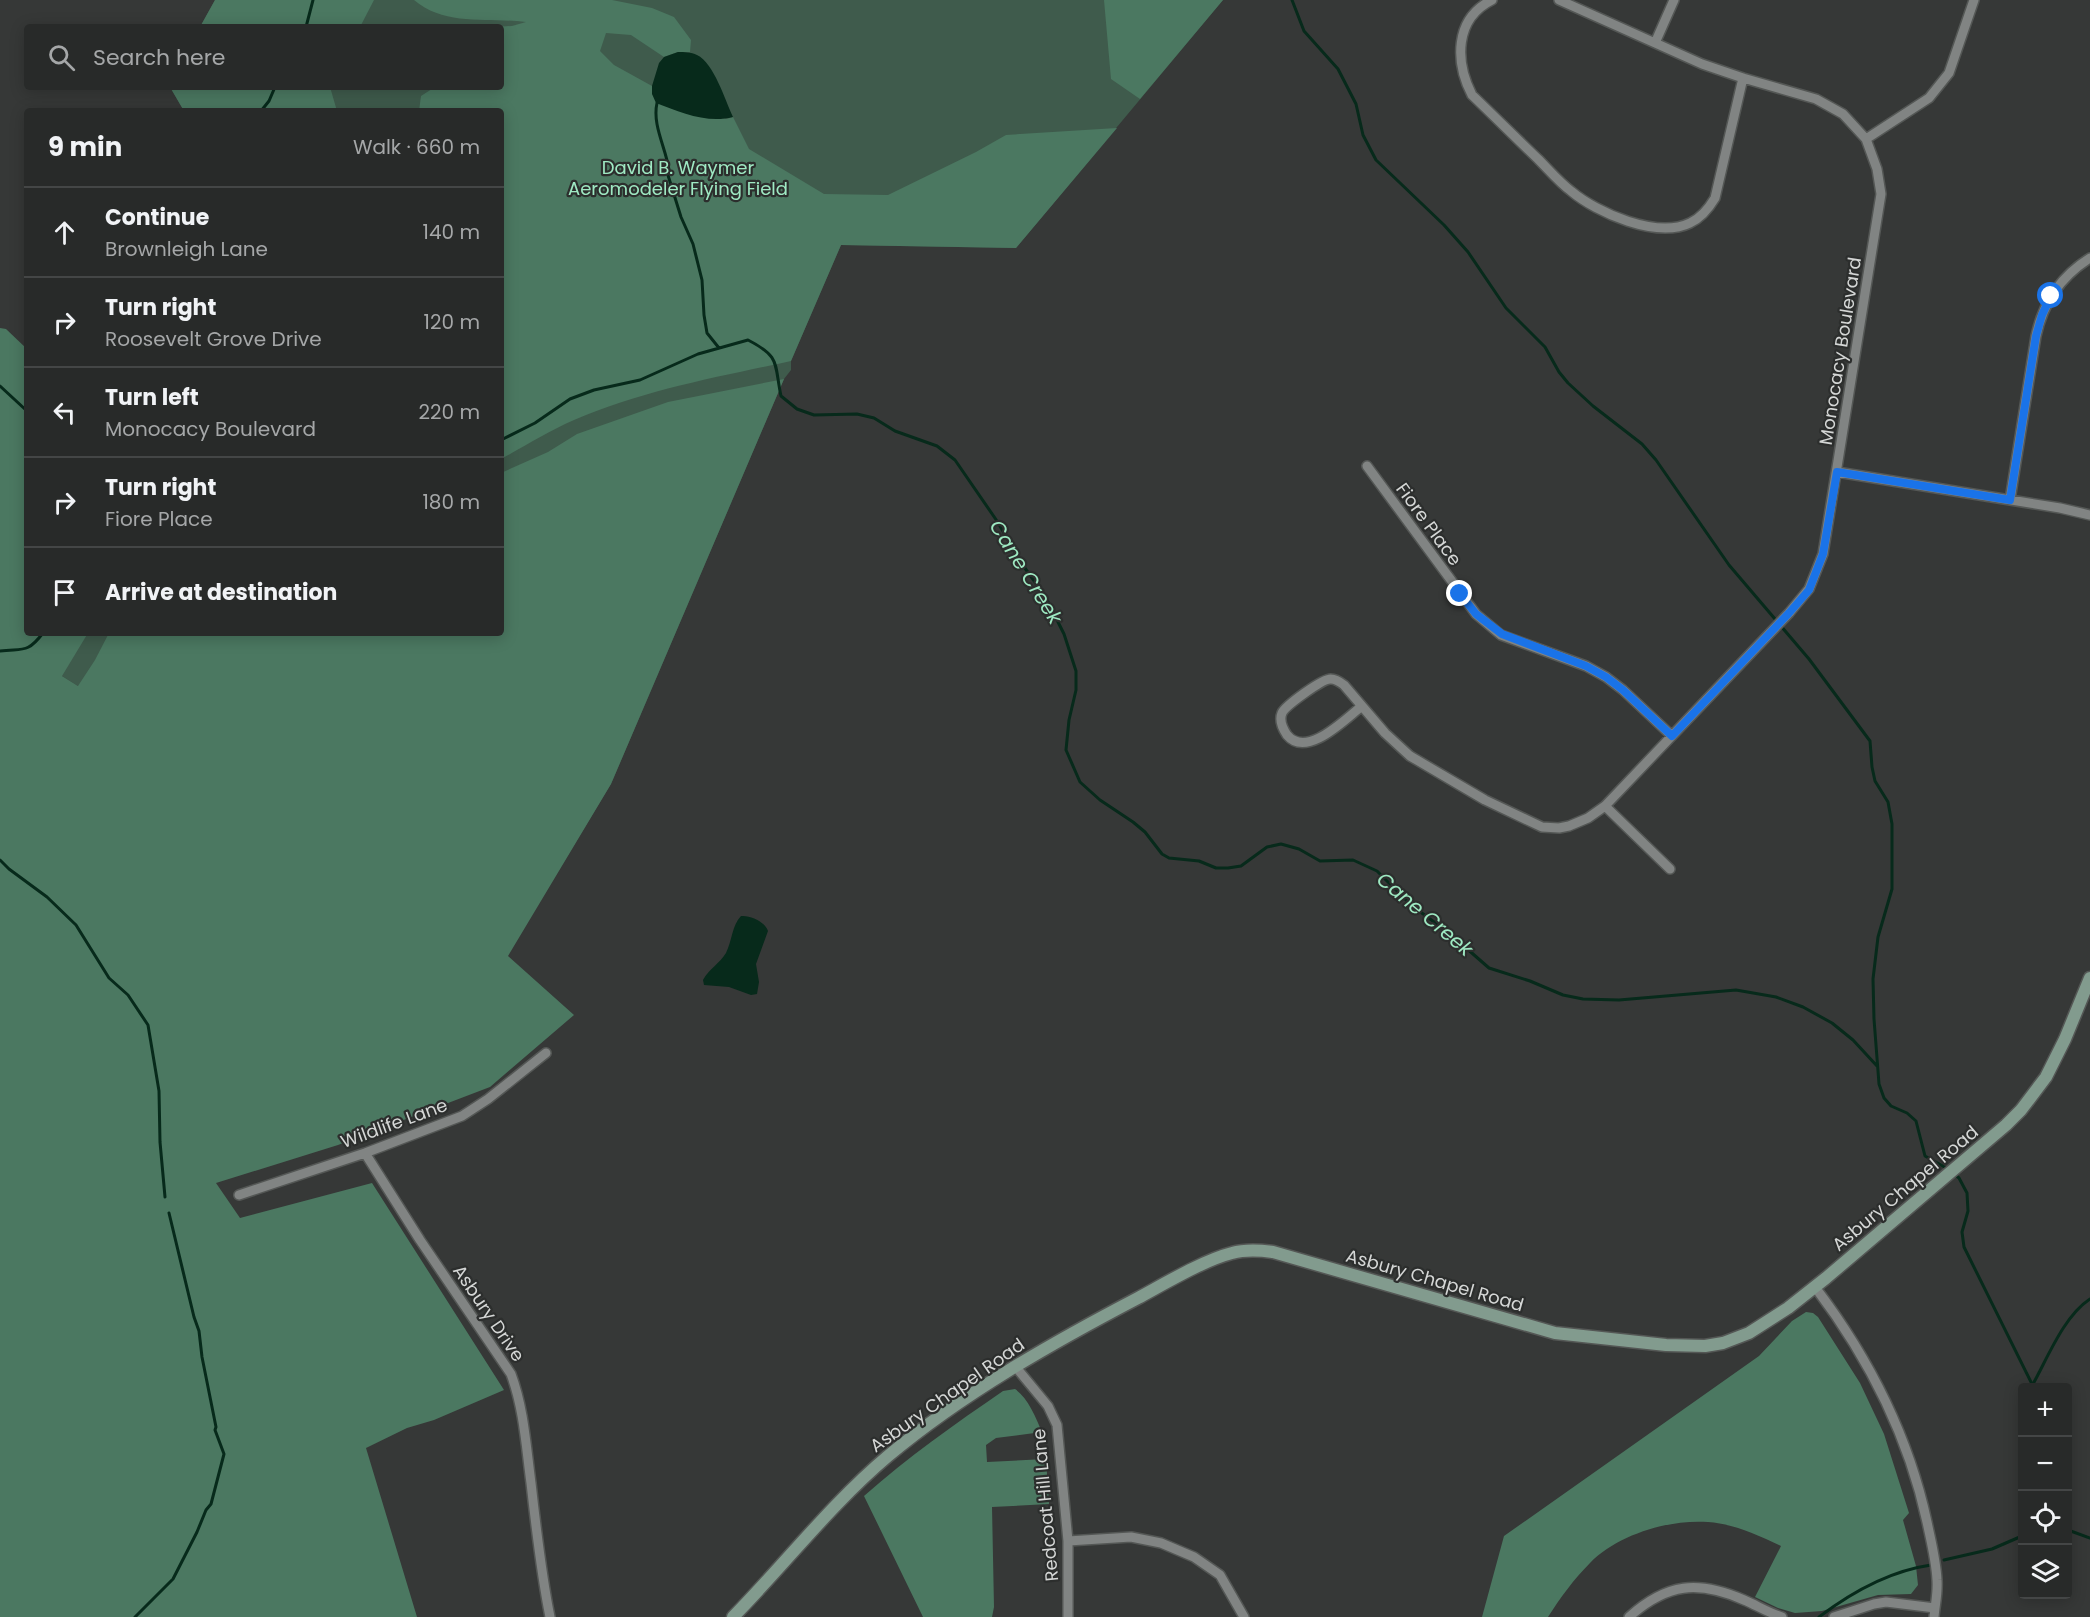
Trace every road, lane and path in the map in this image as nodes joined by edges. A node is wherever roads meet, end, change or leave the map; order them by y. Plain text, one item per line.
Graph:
1 (1492, 0) edge
2 (1559, 0) edge
3 (1674, 0) edge
4 (1973, 4) edge
5 (1655, 44) junction
6 (1743, 78) junction
7 (1866, 139) junction
8 (2090, 258) edge
9 (1367, 466) dead end
10 (1837, 472) junction
11 (2010, 500) junction
12 (2090, 515) edge
13 (1362, 706) junction
14 (1672, 736) junction
15 (1605, 806) junction
16 (1670, 869) dead end
17 (2090, 978) edge
18 (546, 1053) dead end
19 (365, 1153) junction
20 (239, 1194) dead end
21 (1815, 1287) junction
22 (1015, 1366) junction
23 (1068, 1540) junction
24 (1935, 1612) edge
25 (550, 1617) edge
26 (733, 1617) edge
27 (1068, 1617) edge
28 (1244, 1617) edge
29 (1629, 1617) edge
30 (1782, 1617) edge
31 (1834, 1617) edge

1 - 6 street
2 - 5 street, Monocacy Boulevard
3 - 5 street
4 - 7 street
5 - 6 street, Monocacy Boulevard
6 - 7 street, Monocacy Boulevard
7 - 10 street, Monocacy Boulevard
8 - 11 street
9 - 14 street, Fiore Place
10 - 11 street
10 - 14 street, Monocacy Boulevard
11 - 12 street
13 - 13 street, Monocacy Boulevard
13 - 15 street, Monocacy Boulevard
14 - 15 street, Monocacy Boulevard
15 - 16 street
17 - 21 main road, Asbury Chapel Road
18 - 19 street, Wildlife Lane
19 - 20 street, Wildlife Lane
19 - 25 street, Asbury Drive
21 - 22 main road, Asbury Chapel Road
21 - 24 street
22 - 23 street, Redcoat Hill Lane
22 - 26 main road, Asbury Chapel Road
23 - 27 street, Redcoat Hill Lane
23 - 28 street
24 - 31 street
29 - 30 street

